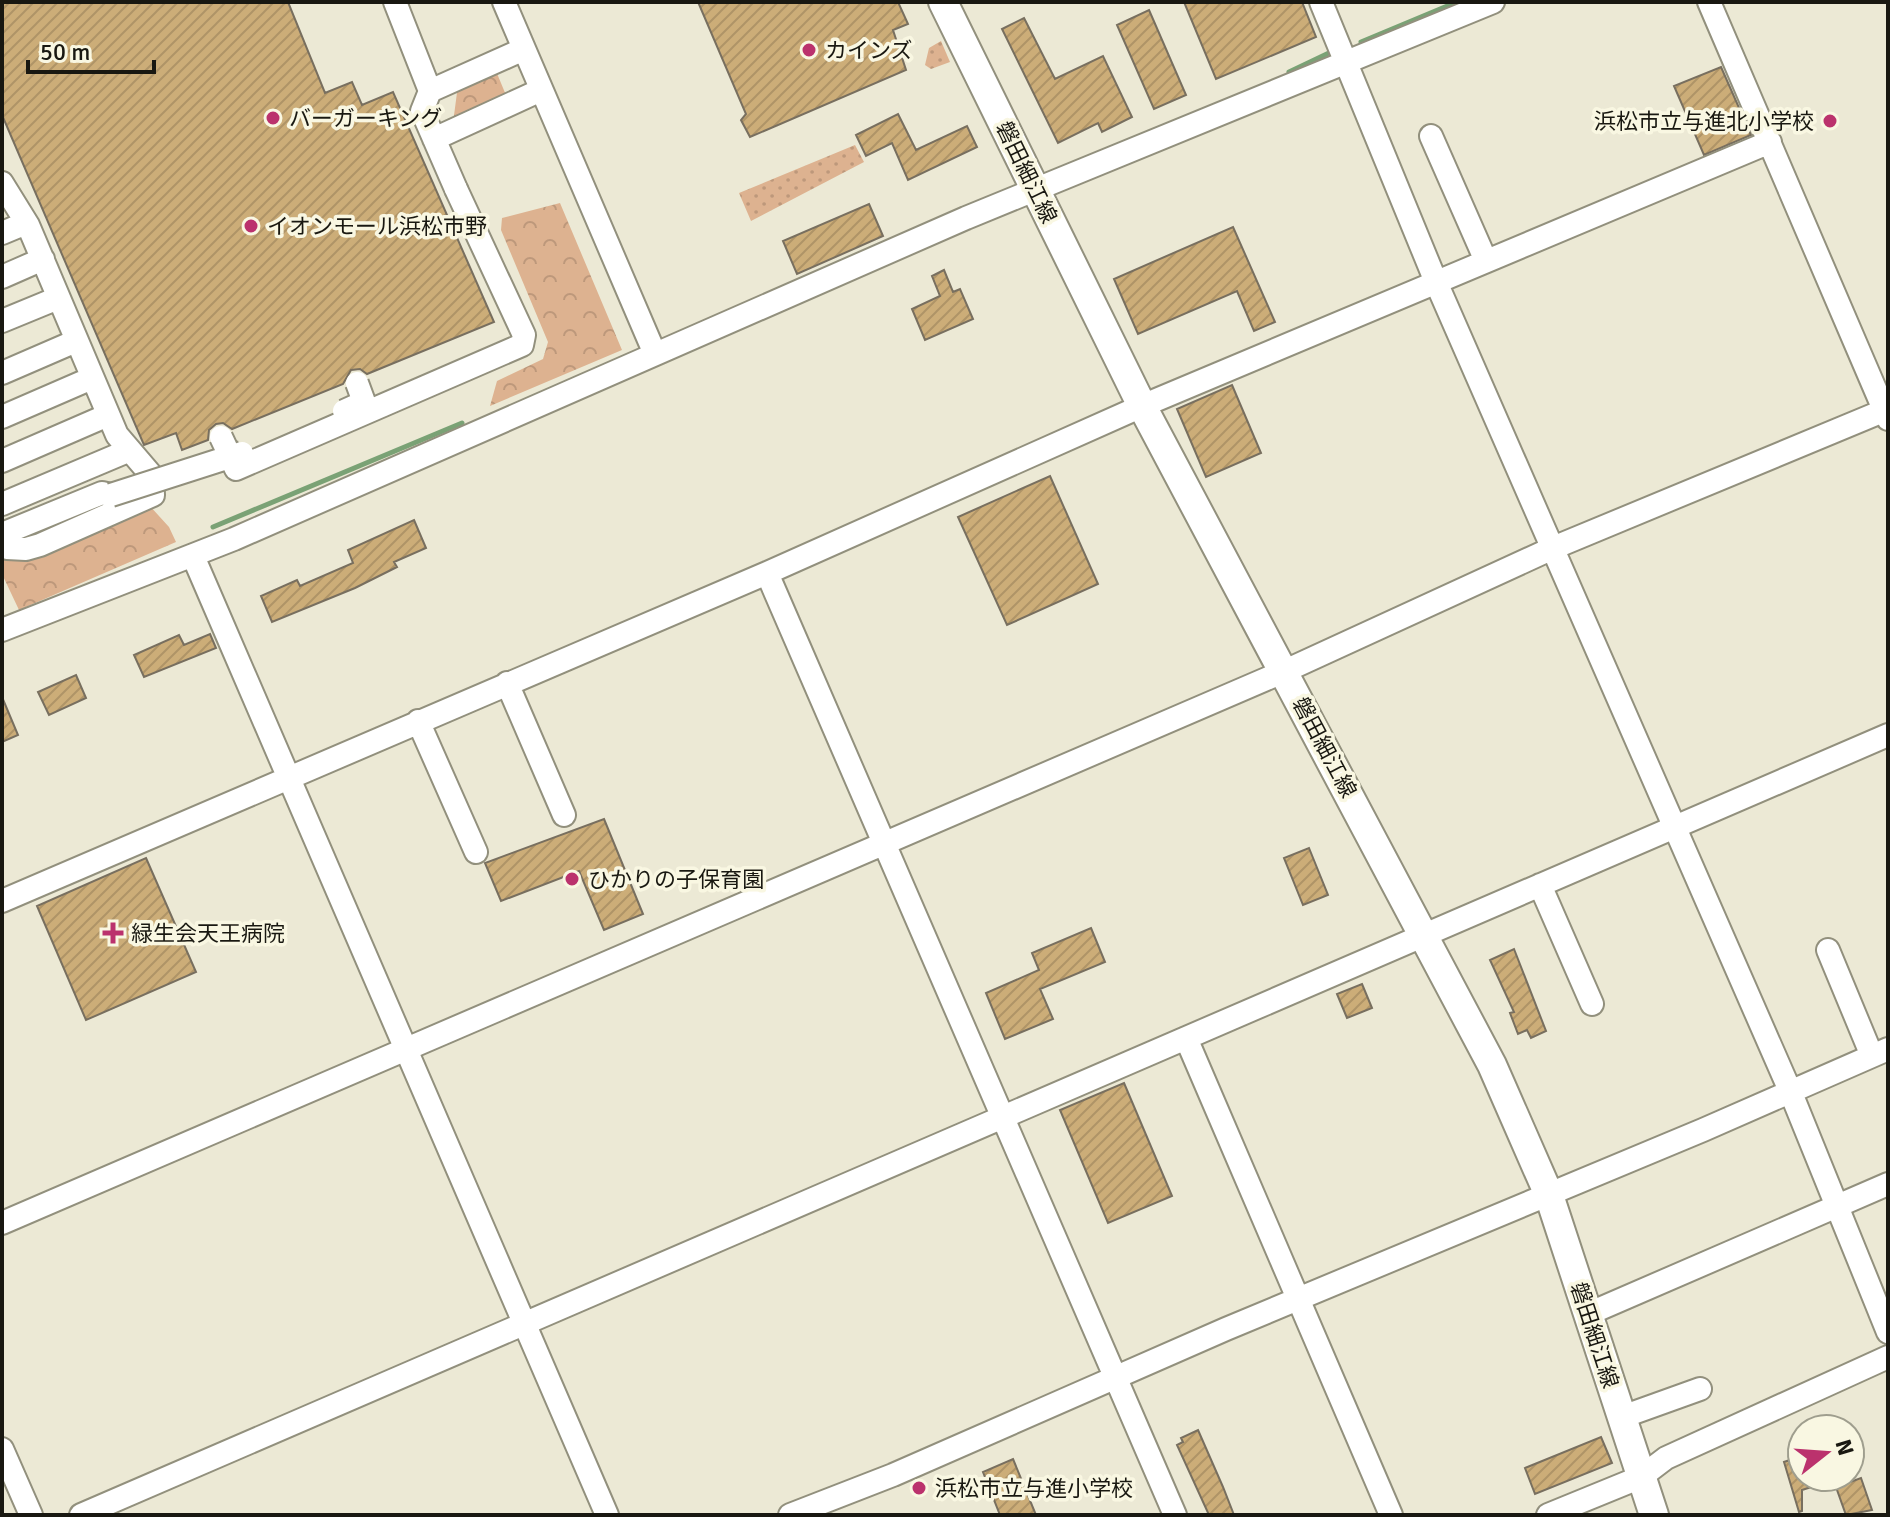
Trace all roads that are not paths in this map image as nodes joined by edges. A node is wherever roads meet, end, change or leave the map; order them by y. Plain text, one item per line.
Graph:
1 (395, 2) edge
2 (504, 2) edge
3 (943, 2) edge
4 (1321, 2) edge
5 (1493, 2) edge
6 (1709, 2) edge
7 (524, 49) junction
8 (1345, 65) junction
9 (541, 90) junction
10 (430, 91) junction
11 (1431, 136) dead end
12 (434, 139) junction
13 (1770, 142) junction
14 (3, 185) edge
15 (1036, 189) junction
16 (26, 223) junction
17 (2, 233) edge
18 (43, 259) junction
19 (1486, 261) junction
20 (2, 277) edge
21 (1436, 282) junction
22 (58, 298) junction
23 (2, 321) edge
24 (76, 341) junction
25 (655, 354) junction
26 (2, 373) edge
27 (92, 378) junction
28 (357, 383) dead end
29 (1142, 406) junction
30 (1887, 413) edge
31 (108, 415) junction
32 (2, 417) edge
33 (221, 437) dead end
34 (134, 454) junction
35 (2, 461) edge
36 (2, 505) edge
37 (9, 540) edge
38 (1553, 548) junction
39 (193, 556) junction
40 (767, 573) junction
41 (4, 622) edge
42 (1285, 671) junction
43 (507, 683) junction
44 (418, 721) junction
45 (1888, 735) edge
46 (289, 778) junction
47 (564, 815) dead end
48 (1675, 827) junction
49 (882, 843) junction
50 (476, 852) dead end
51 (1540, 885) junction
52 (2, 901) edge
53 (1423, 935) junction
54 (1828, 950) dead end
55 (1592, 1004) dead end
56 (1186, 1038) junction
57 (405, 1050) junction
58 (1880, 1052) edge
59 (1791, 1093) junction
60 (1001, 1118) junction
61 (1888, 1184) edge
62 (1549, 1195) junction
63 (1835, 1206) junction
64 (2, 1223) edge
65 (1298, 1299) junction
66 (1588, 1314) junction
67 (524, 1325) junction
68 (1888, 1332) edge
69 (1888, 1357) edge
70 (1116, 1379) junction
71 (1700, 1389) dead end
72 (1622, 1417) junction
73 (2, 1449) edge
74 (1641, 1477) junction
75 (31, 1515) edge
76 (81, 1515) edge
77 (607, 1515) edge
78 (790, 1515) edge
79 (1175, 1515) edge
80 (1391, 1515) edge
81 (1548, 1515) edge
82 (1654, 1515) edge

1 - 10 street
2 - 7 street
3 - 15 main road, 磐田細江線
4 - 8 street
5 - 8 street
6 - 13 street
7 - 9 street
7 - 10 street
8 - 15 street
8 - 21 street
9 - 12 street
9 - 25 street
10 - 12 street
11 - 19 street
12 - 33 street, bridge
13 - 19 street
13 - 30 street
14 - 16 street
15 - 25 street
15 - 29 main road, 磐田細江線
16 - 17 street
16 - 18 street
18 - 20 street
18 - 22 street
19 - 21 street
21 - 29 street
21 - 38 street
22 - 23 street
22 - 24 street
24 - 26 street
24 - 27 street
25 - 39 street
27 - 31 street
27 - 32 street
28 - 37 street, bridge
29 - 40 street
29 - 42 main road, 磐田細江線
30 - 38 street
31 - 34 street
31 - 35 street
34 - 36 street
34 - 37 street
36 - 37 street
38 - 42 street
38 - 48 street
39 - 41 street
39 - 46 street
40 - 43 street
40 - 49 street
42 - 49 street
42 - 53 main road, 磐田細江線
43 - 44 street
43 - 47 street
44 - 46 street
44 - 50 street
45 - 48 street
46 - 52 street
46 - 57 street
48 - 51 street
48 - 59 street
49 - 57 street
49 - 60 street
51 - 53 street
51 - 55 street
53 - 56 street
53 - 62 main road, 磐田細江線
54 - 58 street
56 - 60 street
56 - 65 street
57 - 64 street
57 - 67 street
58 - 59 street
59 - 62 street
59 - 63 street
60 - 67 street
60 - 70 street
61 - 63 street
62 - 65 street
62 - 66 main road, 磐田細江線
63 - 66 street
63 - 68 street
65 - 70 street
65 - 80 street
66 - 72 main road, 磐田細江線
67 - 76 street
67 - 77 street
69 - 74 street
70 - 78 street
70 - 79 street
71 - 72 street
72 - 74 main road, 磐田細江線
73 - 75 street
74 - 81 street
74 - 82 main road, 磐田細江線

